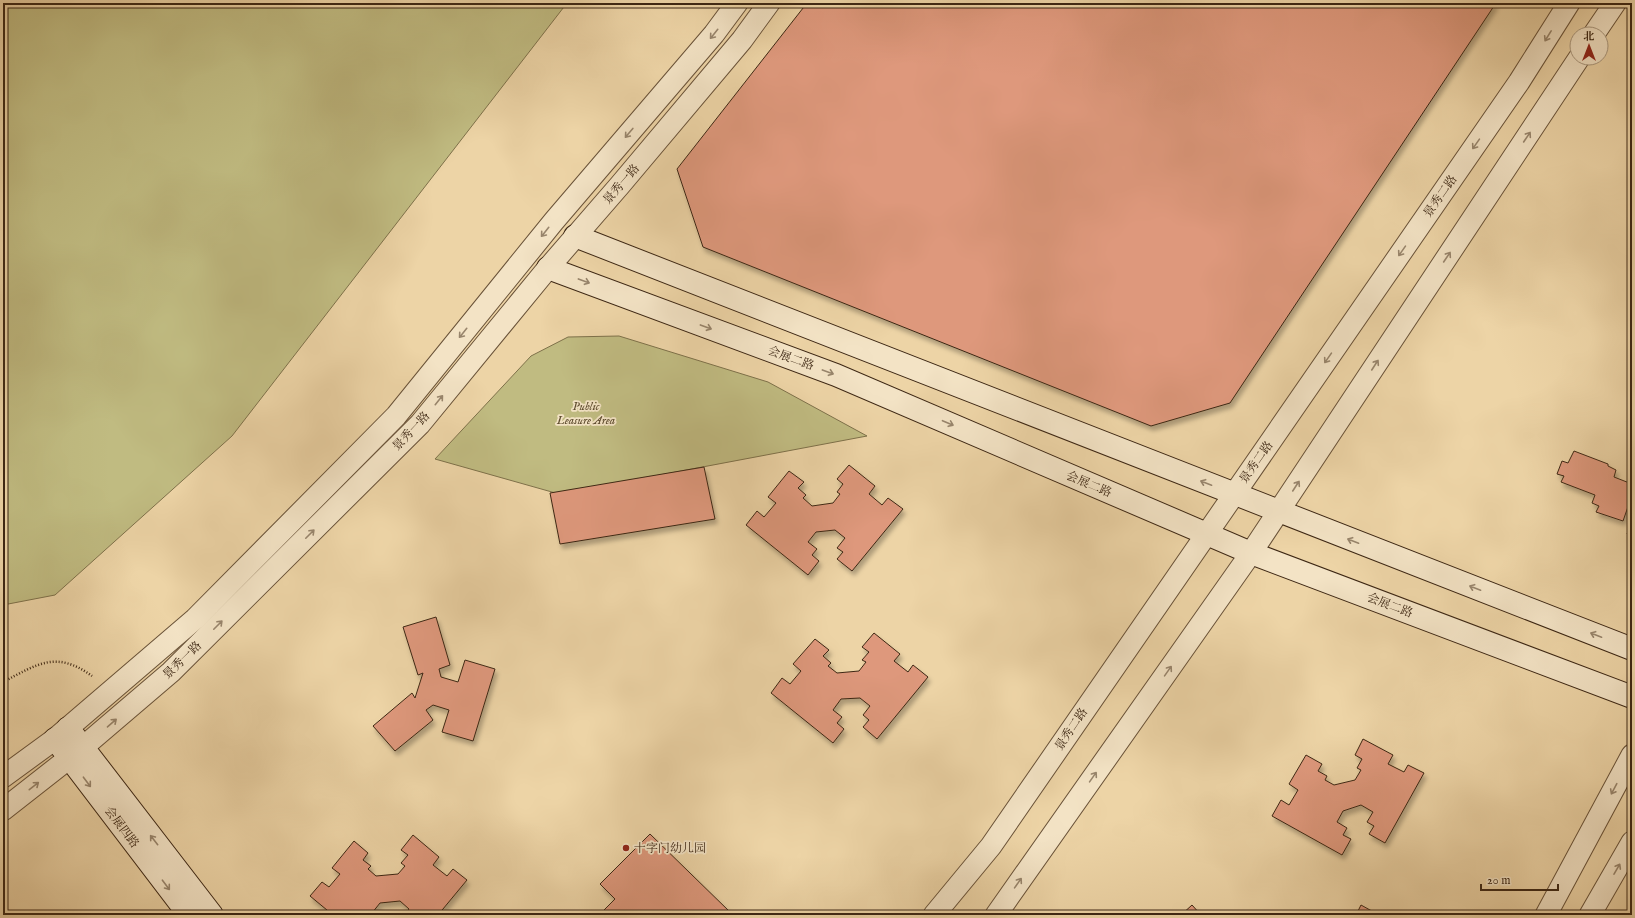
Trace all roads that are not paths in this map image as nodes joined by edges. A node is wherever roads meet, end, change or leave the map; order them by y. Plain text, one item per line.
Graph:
1 (737, 3) edge
2 (769, 3) edge
3 (1569, 3) edge
4 (1615, 3) edge
5 (1599, 26) edge
6 (1574, 66) edge
7 (575, 236) junction
8 (548, 268) junction
9 (1234, 494) junction
10 (1279, 512) junction
11 (1206, 534) junction
12 (1252, 553) junction
13 (1632, 649) edge
14 (1632, 697) edge
15 (62, 734) junction
16 (76, 753) junction
17 (1632, 755) edge
18 (3, 777) edge
19 (3, 810) edge
20 (1632, 842) edge
21 (189, 915) edge
22 (212, 915) edge
23 (934, 915) edge
24 (996, 915) edge
25 (1546, 915) edge
26 (1590, 915) edge

1 -> 15 street, 景秀一路
2 - 7 street, 景秀一路
3 -> 9 street, 景秀二路
4 - 5 street
10 -> 6 street
7 - 8 street, 景秀一路
9 -> 7 main road
8 -> 11 main road, 会展二路
16 -> 8 street, 景秀一路
9 - 10 main road
9 - 11 street, 景秀二路
10 - 12 street
13 -> 10 main road
11 - 12 main road, 会展二路
11 - 23 street, 景秀二路
12 - 14 main road, 会展二路
24 -> 12 street
15 - 16 main road
15 - 18 street, 景秀一路
19 -> 16 street, 景秀一路
16 -> 21 main road, 会展四路
22 -> 16 main road, 会展四路
17 -> 25 street
26 -> 20 street

